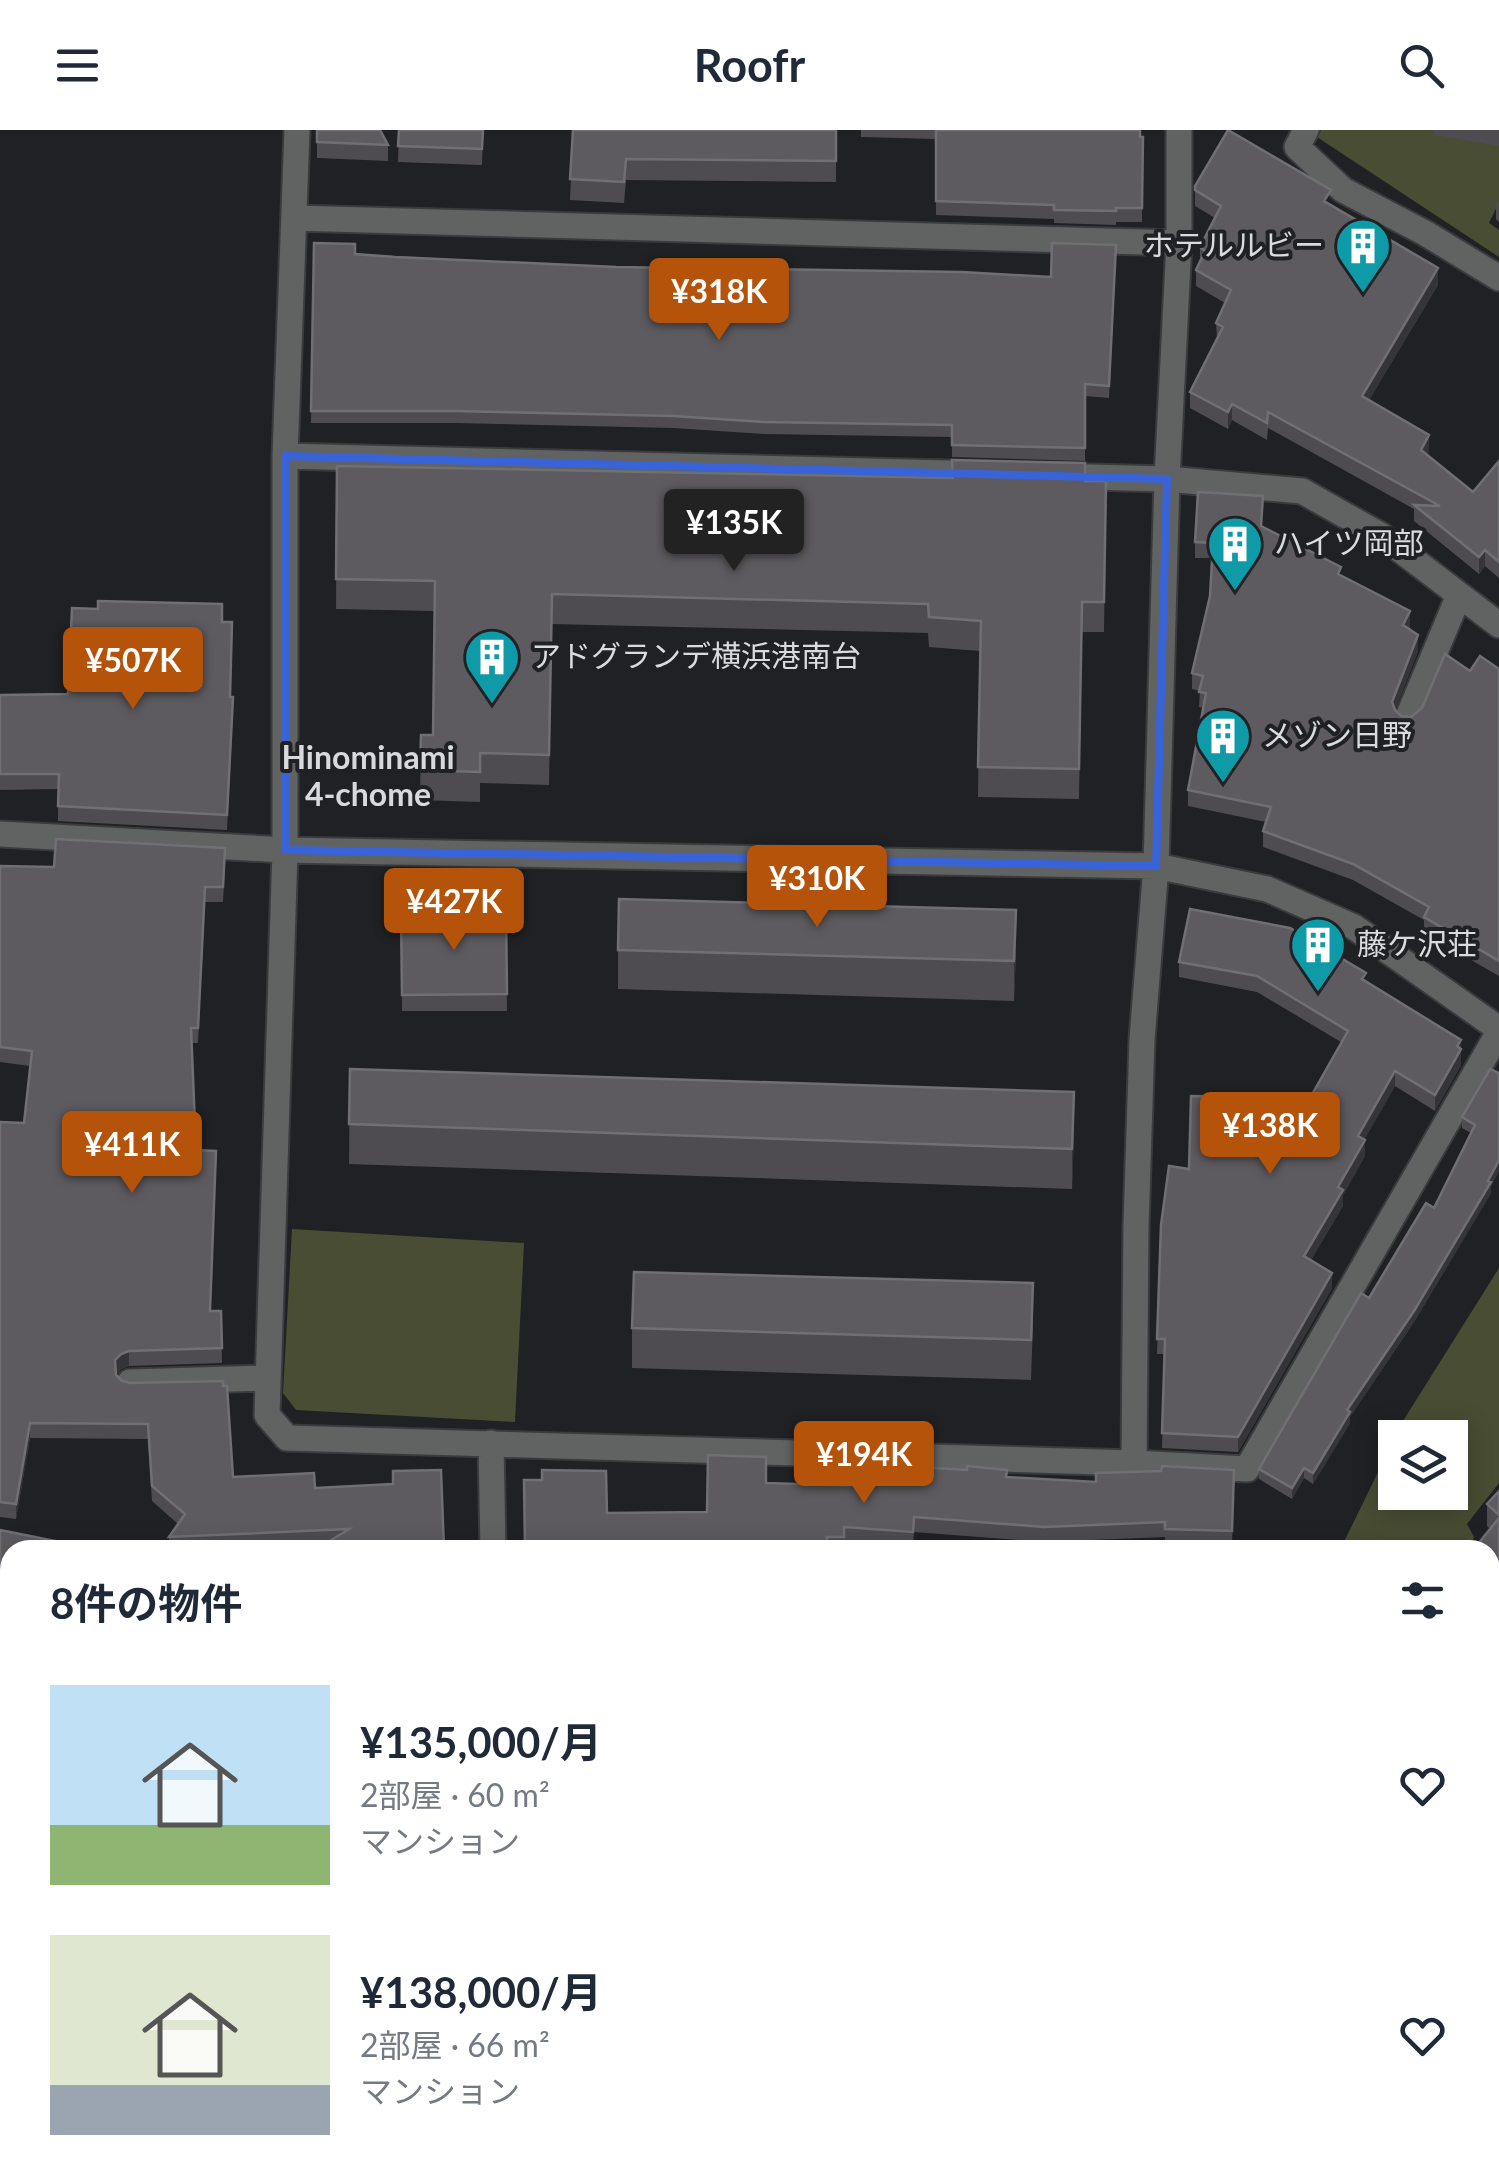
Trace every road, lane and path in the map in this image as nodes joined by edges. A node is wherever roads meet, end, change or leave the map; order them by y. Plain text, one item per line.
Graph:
1 (297, 130) edge
2 (1180, 130) edge
3 (1306, 130) edge
4 (294, 218) junction
5 (1179, 243) junction
6 (1499, 278) edge
7 (285, 456) junction
8 (1167, 478) junction
9 (1459, 595) junction
10 (1499, 625) edge
11 (1408, 717) edge
12 (0, 834) edge
13 (285, 850) junction
14 (1156, 866) junction
15 (1499, 1031) edge
16 (268, 1378) junction
17 (130, 1382) edge
18 (490, 1443) junction
19 (1134, 1463) junction
20 (492, 1540) edge

1 - 4 street
2 - 5 street
3 - 6 street
4 - 5 street
4 - 7 street
5 - 8 street
7 - 8 street
7 - 13 street
8 - 9 street
8 - 14 street
9 - 10 street
9 - 11 street
12 - 13 street
13 - 14 street
13 - 16 street
14 - 15 street
14 - 19 street
15 - 19 street
16 - 17 street
16 - 18 street
18 - 19 street
18 - 20 street

